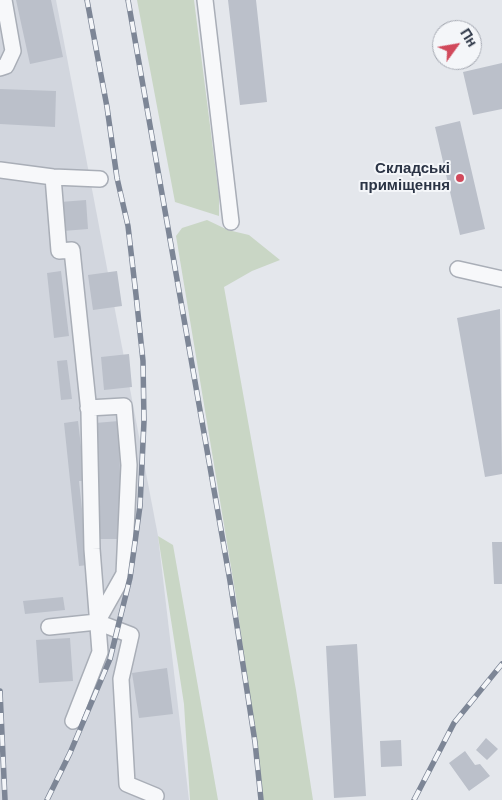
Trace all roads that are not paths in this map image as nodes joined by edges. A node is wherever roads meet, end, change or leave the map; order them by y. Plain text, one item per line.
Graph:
1 (4, 0) edge
2 (205, 0) edge
3 (0, 68) edge
4 (0, 170) edge
5 (53, 177) junction
6 (100, 179) dead end
7 (231, 222) dead end
8 (458, 269) dead end
9 (502, 279) edge
10 (88, 408) junction
11 (97, 622) junction
12 (49, 627) dead end
13 (73, 721) dead end
14 (156, 796) dead end

1 - 3 street
2 - 7 street
4 - 5 street
5 - 6 street
5 - 10 street
8 - 9 street
10 - 11 street
10 - 11 street
11 - 12 street
11 - 13 street
11 - 14 street

